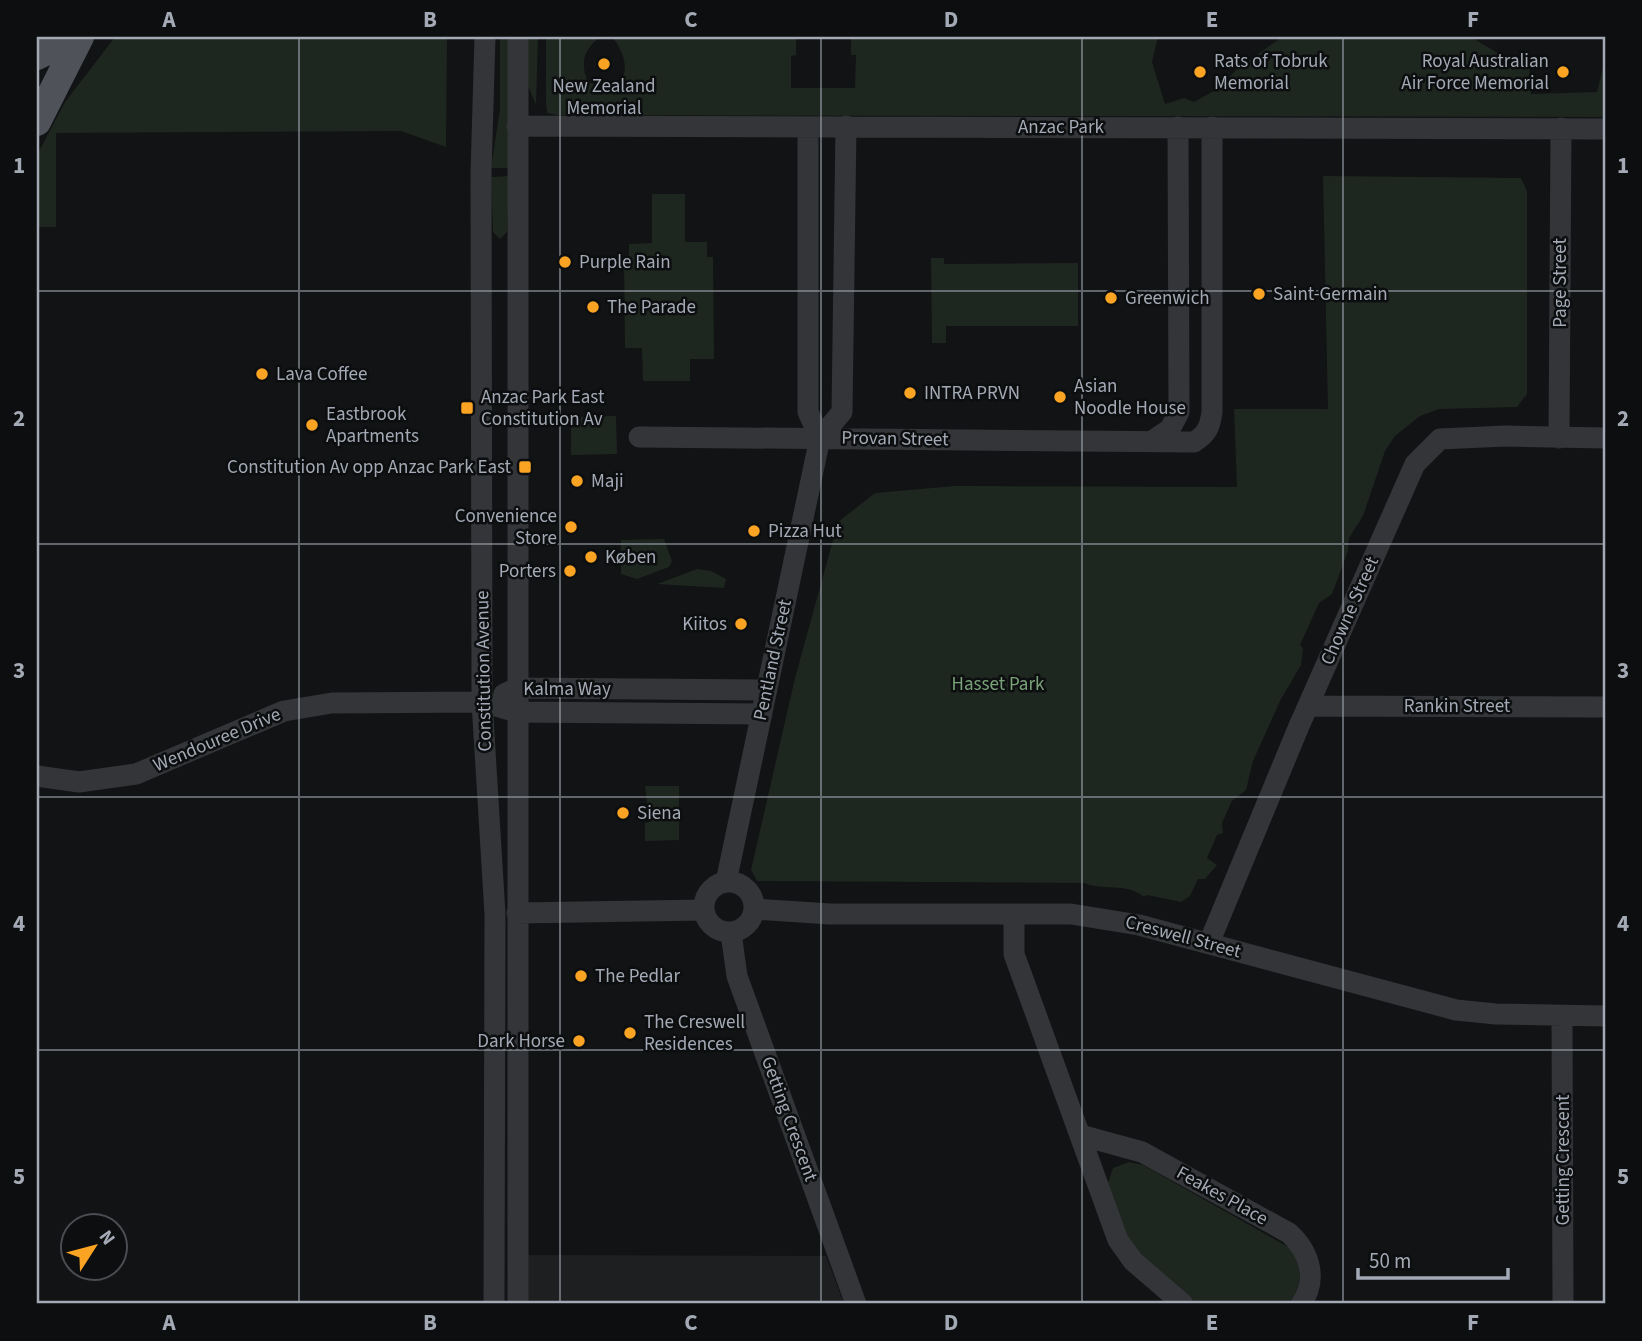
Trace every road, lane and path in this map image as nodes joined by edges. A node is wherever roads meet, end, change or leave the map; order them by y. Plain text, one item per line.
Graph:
1 (77, 37) edge
2 (485, 37) edge
3 (518, 37) edge
4 (37, 56) edge
5 (37, 122) edge
6 (517, 126) junction
7 (808, 127) junction
8 (846, 127) junction
9 (1178, 127) junction
10 (1212, 127) junction
11 (1561, 128) junction
12 (1605, 129) edge
13 (808, 269) junction
14 (844, 270) junction
15 (808, 356) junction
16 (842, 357) junction
17 (1180, 379) junction
18 (1212, 379) junction
19 (639, 437) dead end
20 (820, 438) junction
21 (1559, 438) junction
22 (1605, 439) edge
23 (1152, 441) junction
24 (517, 688) junction
25 (767, 690) junction
26 (482, 702) junction
27 (1308, 706) junction
28 (1605, 707) edge
29 (517, 712) junction
30 (762, 713) junction
31 (37, 776) edge
32 (726, 882) junction
33 (754, 909) junction
34 (704, 910) junction
35 (517, 914) junction
36 (1014, 914) junction
37 (731, 933) junction
38 (1209, 943) junction
39 (1562, 1016) junction
40 (1605, 1016) edge
41 (1080, 1135) junction
42 (494, 1304) edge
43 (518, 1304) edge
44 (856, 1304) edge
45 (1183, 1304) edge
46 (1301, 1304) edge
47 (1563, 1304) edge

1 - 4 main road
1 - 5 main road
2 - 26 street, Constitution Avenue
3 - 6 street, Constitution Avenue
6 - 7 street, Anzac Park
6 - 24 street, Constitution Avenue
7 - 8 street, Anzac Park
7 - 13 street
8 - 9 street, Anzac Park
8 - 14 street, Pentland Street
9 - 10 street, Anzac Park
9 - 17 street
10 - 11 street, Anzac Park
10 - 18 street, Provan Street
11 - 12 street, Anzac Park
11 - 21 street, Page Street
13 - 14 street
13 - 15 street
14 - 16 street, Pentland Street
15 - 16 street
15 - 20 street
16 - 20 street, Pentland Street
17 - 18 street
17 - 23 street
18 - 23 street, Provan Street
19 - 20 street, Provan Street
20 - 23 street, Provan Street
20 - 25 street, Pentland Street
21 - 22 street, Chowne Street
21 - 27 street, Chowne Street
24 - 25 street, Kalma Way
24 - 26 street, Kalma Way
24 - 29 street, Constitution Avenue
25 - 30 street, Pentland Street
26 - 29 street, Kalma Way
26 - 31 street, Wendouree Drive
26 - 42 street, Constitution Avenue
27 - 28 street, Rankin Street
27 - 38 street, Chowne Street
29 - 30 street, Kalma Way
29 - 35 street, Constitution Avenue
30 - 32 street, Pentland Street
32 - 33 street
32 - 34 street
33 - 36 street, Creswell Street
33 - 37 street
34 - 35 street
34 - 37 street
35 - 43 street, Constitution Avenue
36 - 38 street, Creswell Street
36 - 41 street
37 - 44 street, Getting Crescent
38 - 39 street, Creswell Street
39 - 40 street, Creswell Street
39 - 47 street, Getting Crescent
41 - 45 street
41 - 46 street, Feakes Place

